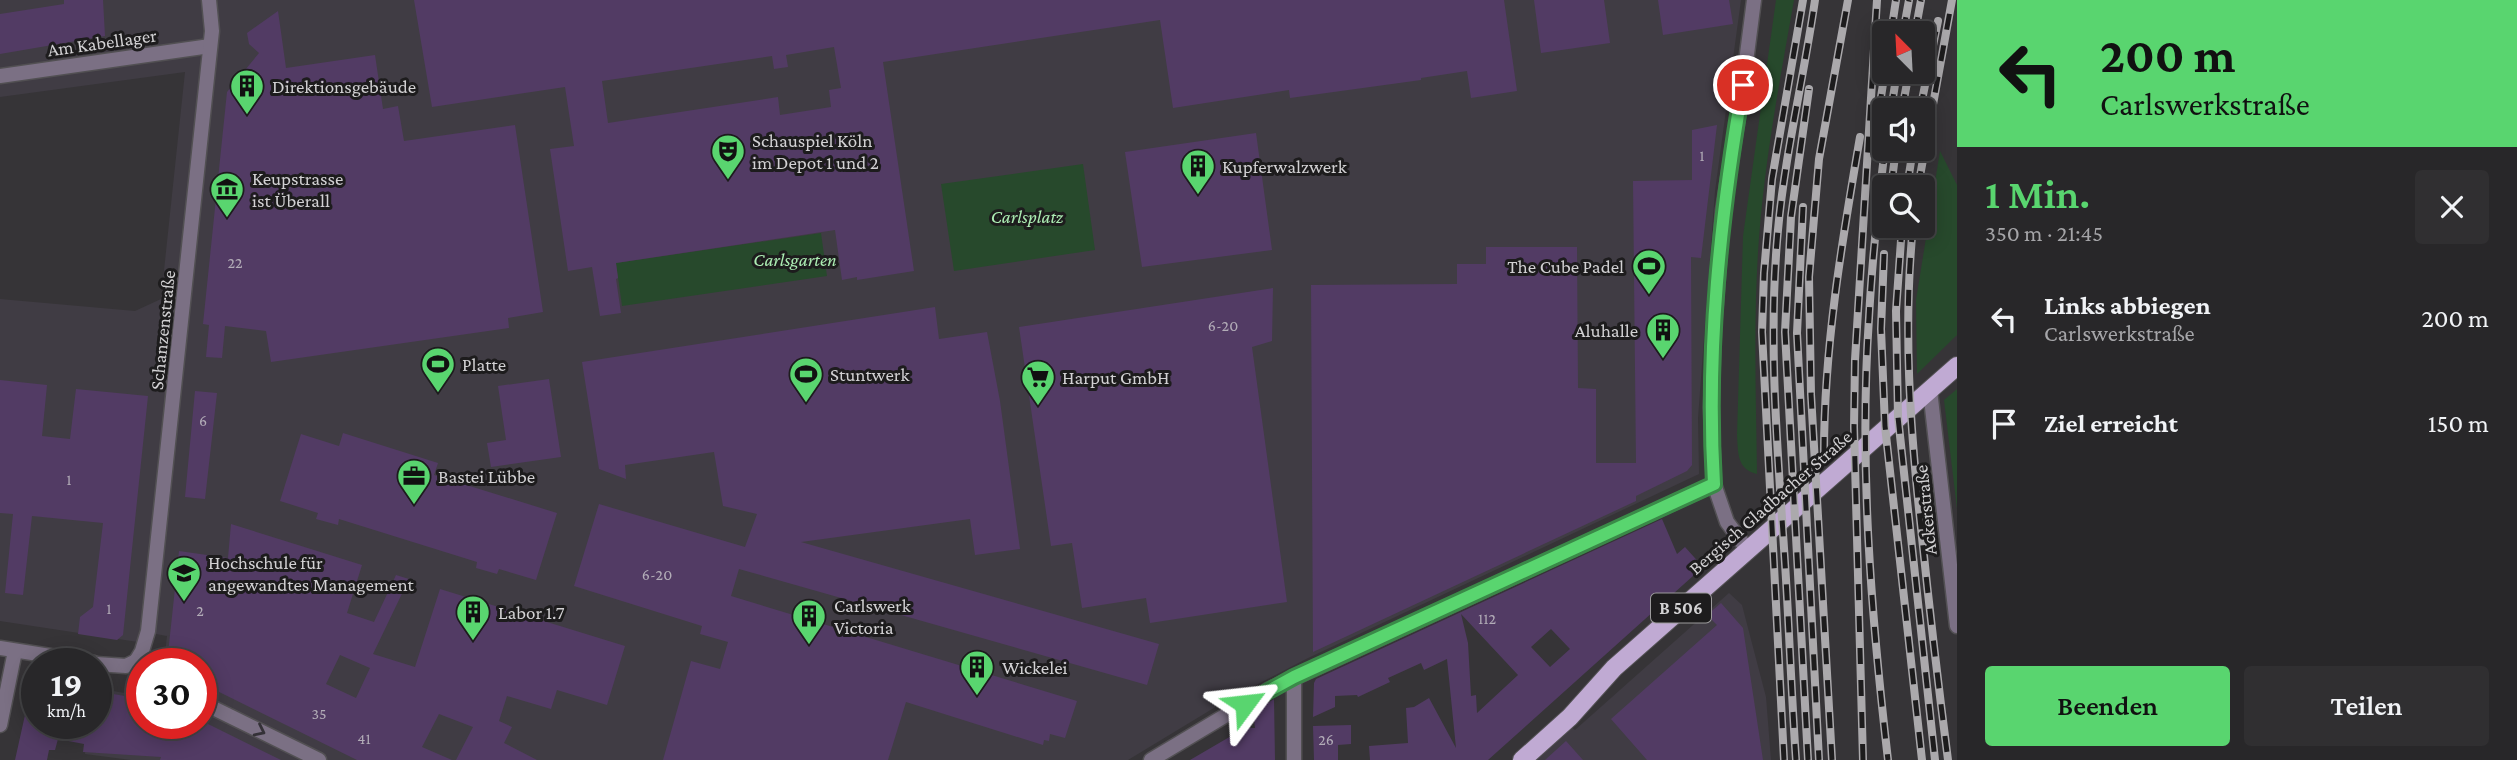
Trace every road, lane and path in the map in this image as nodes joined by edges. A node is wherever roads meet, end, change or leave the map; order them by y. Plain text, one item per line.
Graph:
1 (209, 0) edge
2 (1754, 0) edge
3 (210, 46) junction
4 (0, 76) edge
5 (1957, 366) edge
6 (1930, 390) junction
7 (1714, 484) junction
8 (1747, 549) junction
9 (1957, 626) edge
10 (0, 648) edge
11 (143, 648) edge
12 (15, 651) junction
13 (21, 652) edge
14 (1294, 677) junction
15 (217, 710) edge
16 (0, 724) edge
17 (319, 760) edge
18 (1151, 760) edge
19 (1294, 760) edge
20 (1522, 760) edge

1 - 3 street, Schanzenstraße
2 - 7 street
3 - 4 street, Am Kabellager
3 - 11 street, Schanzenstraße
5 - 6 main road, Bergisch Gladbacher Straße / B 506
6 - 8 main road, Bergisch Gladbacher Straße / B 506
6 - 9 street, Ackerstraße
7 - 8 street
7 - 14 street
8 - 20 main road, Bergisch Gladbacher Straße / B 506
10 - 12 street
12 - 13 street
12 - 16 street
14 - 18 street
14 - 19 street
15 -> 17 street

